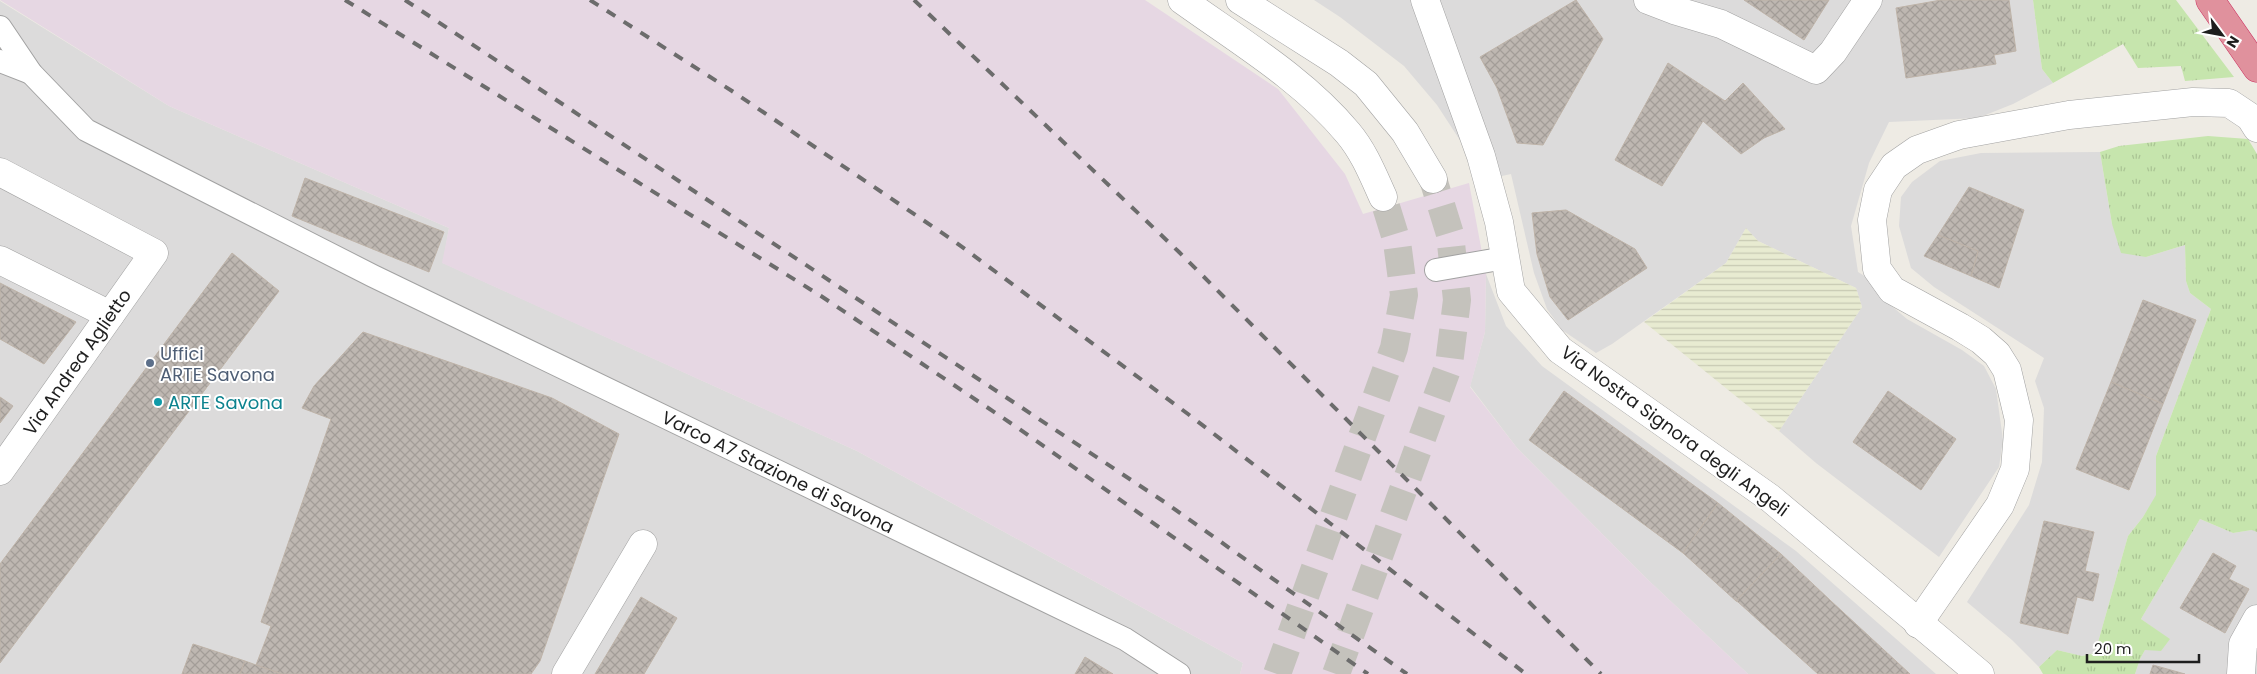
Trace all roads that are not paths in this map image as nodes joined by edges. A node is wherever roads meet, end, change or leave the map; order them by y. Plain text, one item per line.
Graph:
1 (1182, 0) edge
2 (1240, 0) edge
3 (1426, 0) edge
4 (1648, 0) edge
5 (1868, 0) edge
6 (2210, 0) edge
7 (0, 27) edge
8 (0, 61) edge
9 (2257, 68) edge
10 (31, 72) junction
11 (2257, 128) edge
12 (0, 172) edge
13 (1433, 179) tunnel mouth
14 (1383, 196) tunnel mouth
15 (1505, 258) junction
16 (0, 260) edge
17 (1436, 270) dead end
18 (110, 315) junction
19 (0, 471) edge
20 (643, 544) dead end
21 (2257, 619) edge
22 (1918, 624) junction
23 (566, 674) edge
24 (1179, 674) edge
25 (1980, 674) edge
26 (2241, 674) edge

1 - 14 street
2 - 13 street
3 - 15 street, Via Nostra Signora degli Angeli
4 - 5 street
6 - 9 highway
7 - 10 lane, Varco A7 Stazione di Savona
8 - 10 lane
10 - 24 lane, Varco A7 Stazione di Savona
11 - 22 street
12 - 18 street, Via Andrea Aglietto
15 - 17 lane
15 - 22 street, Via Nostra Signora degli Angeli
16 - 18 street
18 - 19 street, Via Andrea Aglietto
20 - 23 street
21 - 26 street
22 - 25 street, Via Nostra Signora degli Angeli

